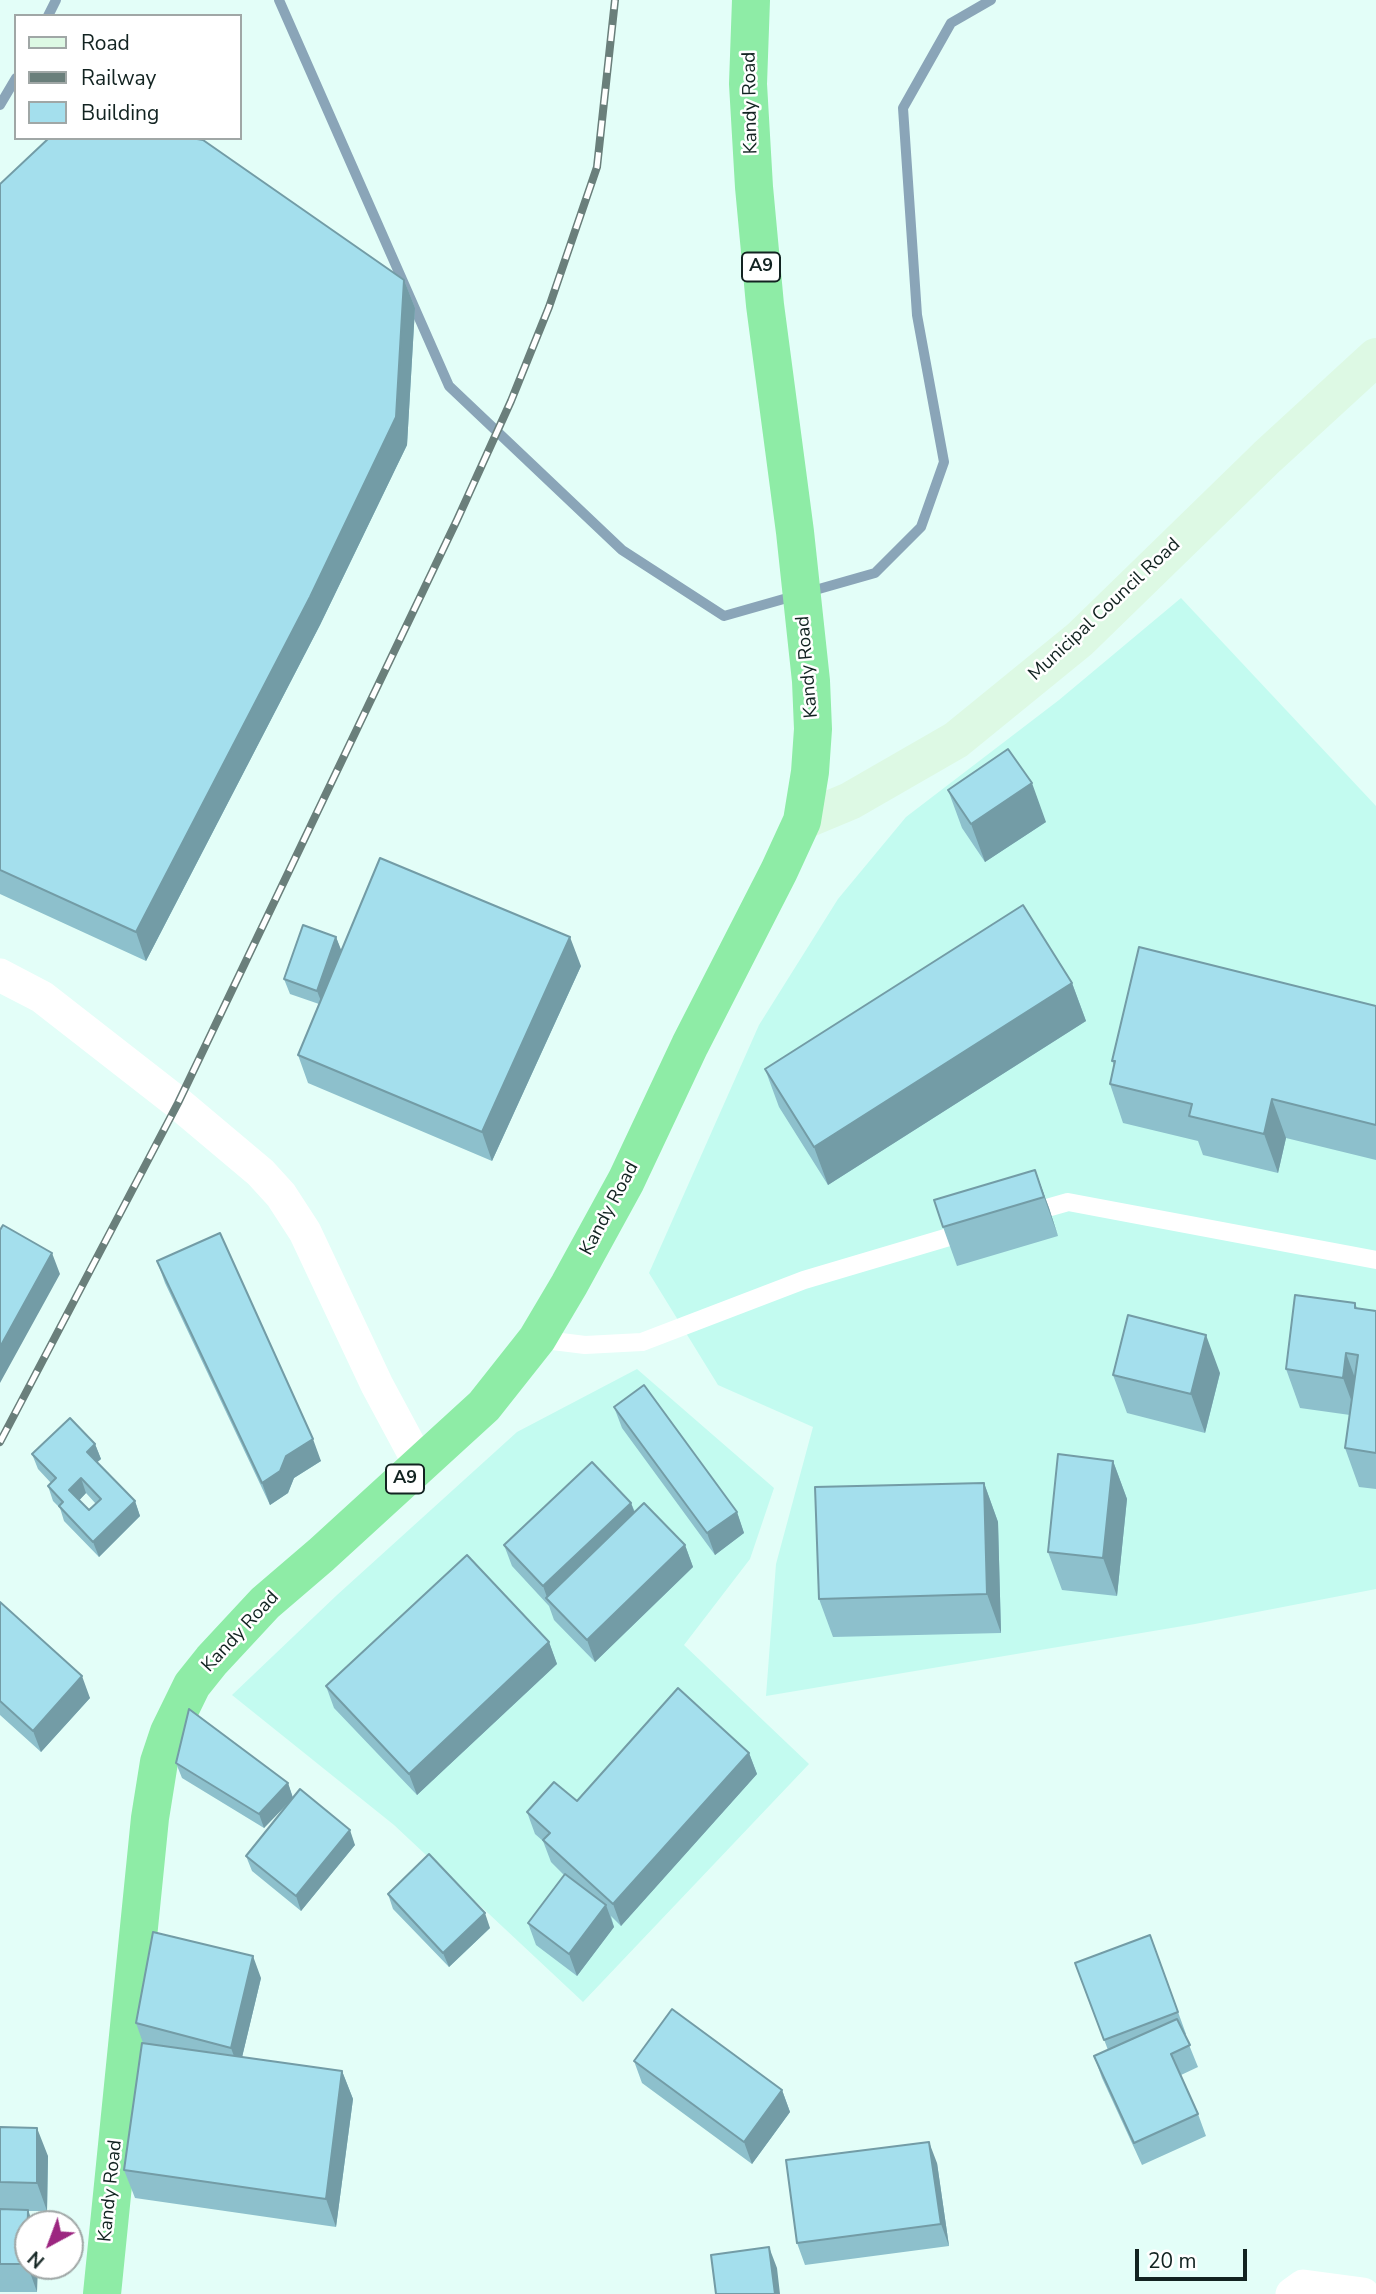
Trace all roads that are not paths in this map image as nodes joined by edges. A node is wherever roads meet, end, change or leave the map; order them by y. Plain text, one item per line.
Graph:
1 (751, 0) edge
2 (1376, 357) edge
3 (803, 821) junction
4 (0, 975) edge
5 (1016, 1218) edge
6 (989, 1225) edge
7 (1376, 1260) edge
8 (537, 1339) junction
9 (419, 1465) junction
10 (102, 2294) edge
11 (1292, 2294) edge
12 (1363, 2294) edge

1 - 3 highway, Kandy Road / A9
2 - 3 street, Municipal Council Road
3 - 8 highway, Kandy Road / A9
4 - 9 street
5 - 7 lane
6 - 8 lane
8 - 9 highway, Kandy Road / A9
9 - 10 highway, Kandy Road / A9
11 - 12 street

